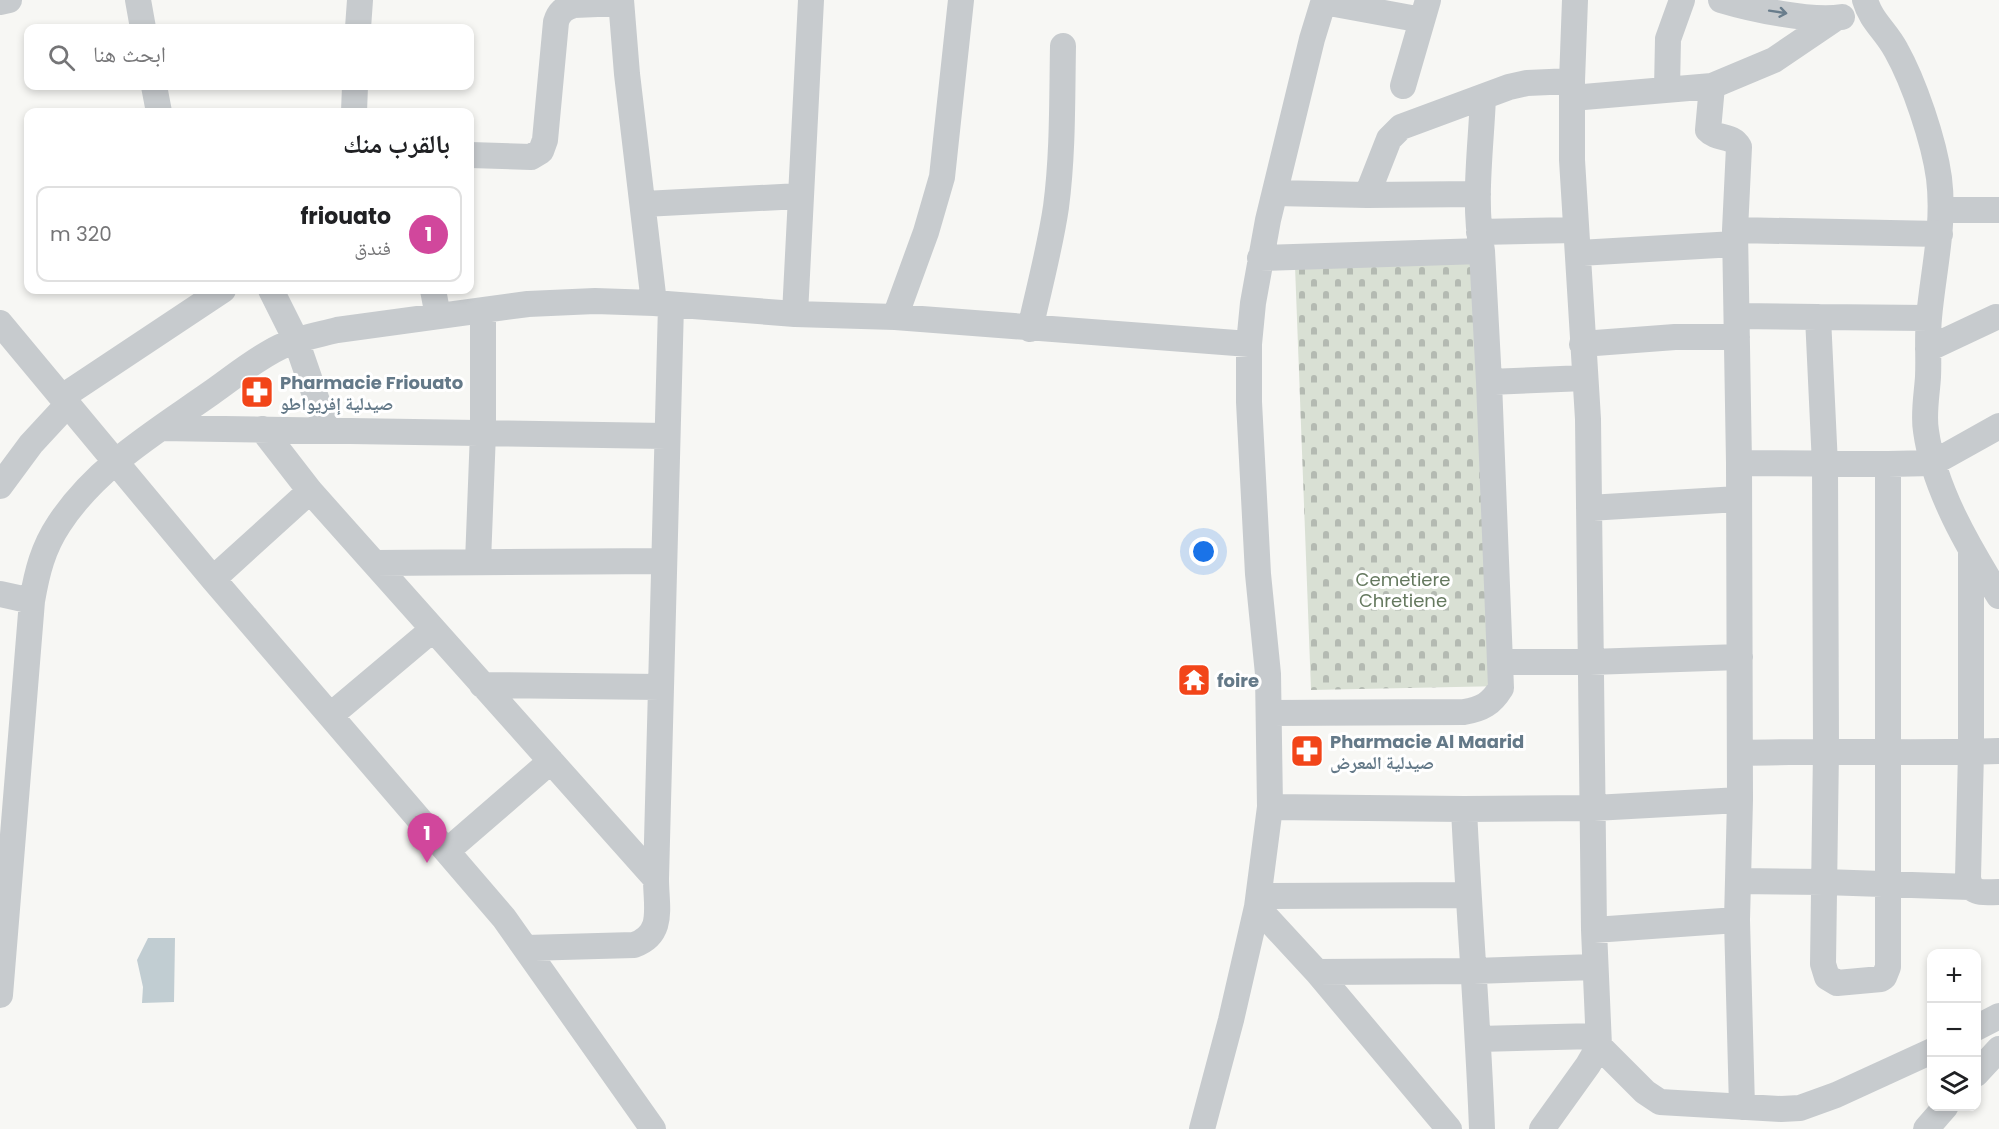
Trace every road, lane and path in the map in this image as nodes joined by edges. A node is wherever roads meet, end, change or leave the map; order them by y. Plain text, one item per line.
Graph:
1 (9, 0) edge
2 (138, 0) edge
3 (360, 0) edge
4 (811, 0) edge
5 (961, 0) edge
6 (1575, 0) edge
7 (1682, 0) edge
8 (1721, 0) edge
9 (1324, 1) edge
10 (0, 2) edge
11 (621, 2) edge
12 (1867, 7) edge
13 (1425, 10) edge
14 (1836, 18) junction
15 (142, 24) edge
16 (358, 24) edge
17 (1063, 46) dead end
18 (1403, 86) dead end
19 (1712, 86) junction
20 (1572, 89) junction
21 (1667, 89) junction
22 (155, 90) edge
23 (355, 90) edge
24 (1483, 97) junction
25 (158, 108) edge
26 (354, 108) edge
27 (474, 155) edge
28 (1275, 193) junction
29 (1478, 194) junction
30 (1366, 195) junction
31 (800, 196) junction
32 (644, 204) junction
33 (1999, 210) edge
34 (1940, 222) junction
35 (1735, 237) junction
36 (1480, 241) junction
37 (1577, 241) junction
38 (1260, 258) junction
39 (217, 294) edge
40 (273, 294) edge
41 (434, 294) edge
42 (663, 304) junction
43 (483, 311) junction
44 (795, 314) junction
45 (438, 316) junction
46 (895, 317) junction
47 (1818, 318) junction
48 (1929, 318) junction
49 (1998, 318) edge
50 (0, 323) edge
51 (1737, 326) junction
52 (1030, 329) junction
53 (296, 340) junction
54 (1249, 344) junction
55 (1582, 344) junction
56 (1928, 348) junction
57 (1585, 378) junction
58 (1489, 382) junction
59 (65, 400) junction
60 (1999, 426) edge
61 (161, 428) junction
62 (262, 429) junction
63 (327, 430) junction
64 (483, 432) junction
65 (666, 436) junction
66 (116, 461) junction
67 (1739, 463) junction
68 (1933, 463) junction
69 (1888, 464) junction
70 (1825, 465) junction
71 (0, 486) edge
72 (310, 491) junction
73 (1738, 499) junction
74 (1589, 508) junction
75 (1971, 552) junction
76 (664, 561) junction
77 (478, 562) junction
78 (375, 563) junction
79 (213, 579) junction
80 (0, 594) edge
81 (1999, 596) edge
82 (32, 601) junction
83 (432, 630) junction
84 (1740, 657) junction
85 (1500, 662) junction
86 (1590, 662) junction
87 (482, 685) junction
88 (660, 687) junction
89 (1270, 713) junction
90 (331, 715) junction
91 (1826, 750) junction
92 (1999, 751) edge
93 (1971, 752) junction
94 (1740, 753) junction
95 (1888, 753) junction
96 (550, 761) junction
97 (1740, 800) junction
98 (1270, 807) junction
99 (1594, 808) junction
100 (1464, 809) junction
101 (6, 833) edge
102 (447, 851) junction
103 (656, 879) junction
104 (1738, 881) junction
105 (1824, 882) junction
106 (1888, 884) junction
107 (1970, 887) junction
108 (1999, 892) edge
109 (1468, 895) junction
110 (1258, 901) junction
111 (1737, 920) junction
112 (1594, 930) junction
113 (526, 948) junction
114 (1595, 967) junction
115 (1474, 971) junction
116 (1317, 972) junction
117 (0, 995) edge
118 (1999, 1016) edge
119 (1981, 1026) edge
120 (1479, 1040) junction
121 (1598, 1041) junction
122 (1999, 1049) edge
123 (1927, 1053) edge
124 (1981, 1069) edge
125 (1742, 1107) junction
126 (1943, 1111) edge
127 (653, 1129) edge
128 (1202, 1129) edge
129 (1449, 1129) edge
130 (1482, 1129) edge
131 (1542, 1129) edge
132 (1926, 1129) edge

1 - 10 street
2 - 15 street
3 - 16 street
4 - 31 street
5 - 46 street
6 - 20 street
7 - 21 street
8 -> 14 street
9 - 13 street
9 - 28 street
11 - 27 street
11 - 32 street
12 - 14 street
12 - 34 street
13 - 18 street
14 - 19 street
17 - 52 street
19 - 21 street
19 - 35 street
20 - 21 street
20 - 24 street
20 - 37 street
22 - 25 street
23 - 26 street
24 - 29 street
24 - 30 street
28 - 30 street
28 - 38 street
29 - 30 street
29 - 36 street
31 - 32 street
31 - 44 street
32 - 42 street
33 - 34 street
34 - 35 street
34 - 48 street
35 - 37 street
35 - 51 street
36 - 37 street
36 - 38 street
36 - 58 street
37 - 55 street
38 - 54 street
39 - 59 street
40 - 53 street
41 - 45 street
42 - 43 street
42 - 44 street
42 - 65 street
43 - 45 street
43 - 64 street
44 - 46 street
45 - 53 street
46 - 52 street
47 - 48 street
47 - 51 street
47 - 70 street
48 - 56 street
49 - 56 street
50 - 59 street
51 - 55 street
51 - 67 street
52 - 54 street
53 - 61 street
53 - 63 street
54 - 89 street
55 - 57 street
56 - 68 street
57 - 58 street
57 - 74 street
58 - 85 street
59 - 66 street
59 - 71 street
60 - 68 street
61 - 62 street
61 - 66 street
62 - 63 street
62 - 72 street
63 - 64 street
64 - 65 street
64 - 77 street
65 - 76 street
66 - 79 street
66 - 82 street
67 - 70 street
67 - 73 street
68 - 69 street
68 - 75 street
69 - 70 street
69 - 95 street
70 - 91 street
72 - 78 street
72 - 79 street
73 - 74 street
73 - 84 street
74 - 86 street
75 - 81 street
75 - 93 street
76 - 77 street
76 - 88 street
77 - 78 street
78 - 83 street
79 - 90 street
80 - 82 street
82 - 101 street
83 - 87 street
83 - 90 street
84 - 86 street
84 - 94 street
85 - 86 street
85 - 89 street
86 - 99 street
87 - 88 street
87 - 96 street
88 - 103 street
89 - 98 street
90 - 102 street
91 - 94 street
91 - 95 street
91 - 105 street
92 - 93 street
93 - 95 street
93 - 107 street
94 - 97 street
95 - 106 street
96 - 102 street
96 - 103 street
97 - 99 street
97 - 104 street
98 - 100 street
98 - 110 street
99 - 100 street
99 - 112 street
100 - 109 street
101 - 117 street
102 - 113 street
103 - 113 street
104 - 105 street
104 - 111 street
105 - 106 street
105 - 106 street
106 - 107 street
107 - 108 street
109 - 110 street
109 - 115 street
110 - 116 street
110 - 128 street
111 - 112 street
111 - 125 street
112 - 114 street
113 - 127 street
114 - 115 street
114 - 121 street
115 - 116 street
115 - 120 street
116 - 129 street
118 - 119 street
120 - 121 street
120 - 130 street
121 - 125 street
121 - 131 street
122 - 124 street
123 - 125 street
126 - 132 street

